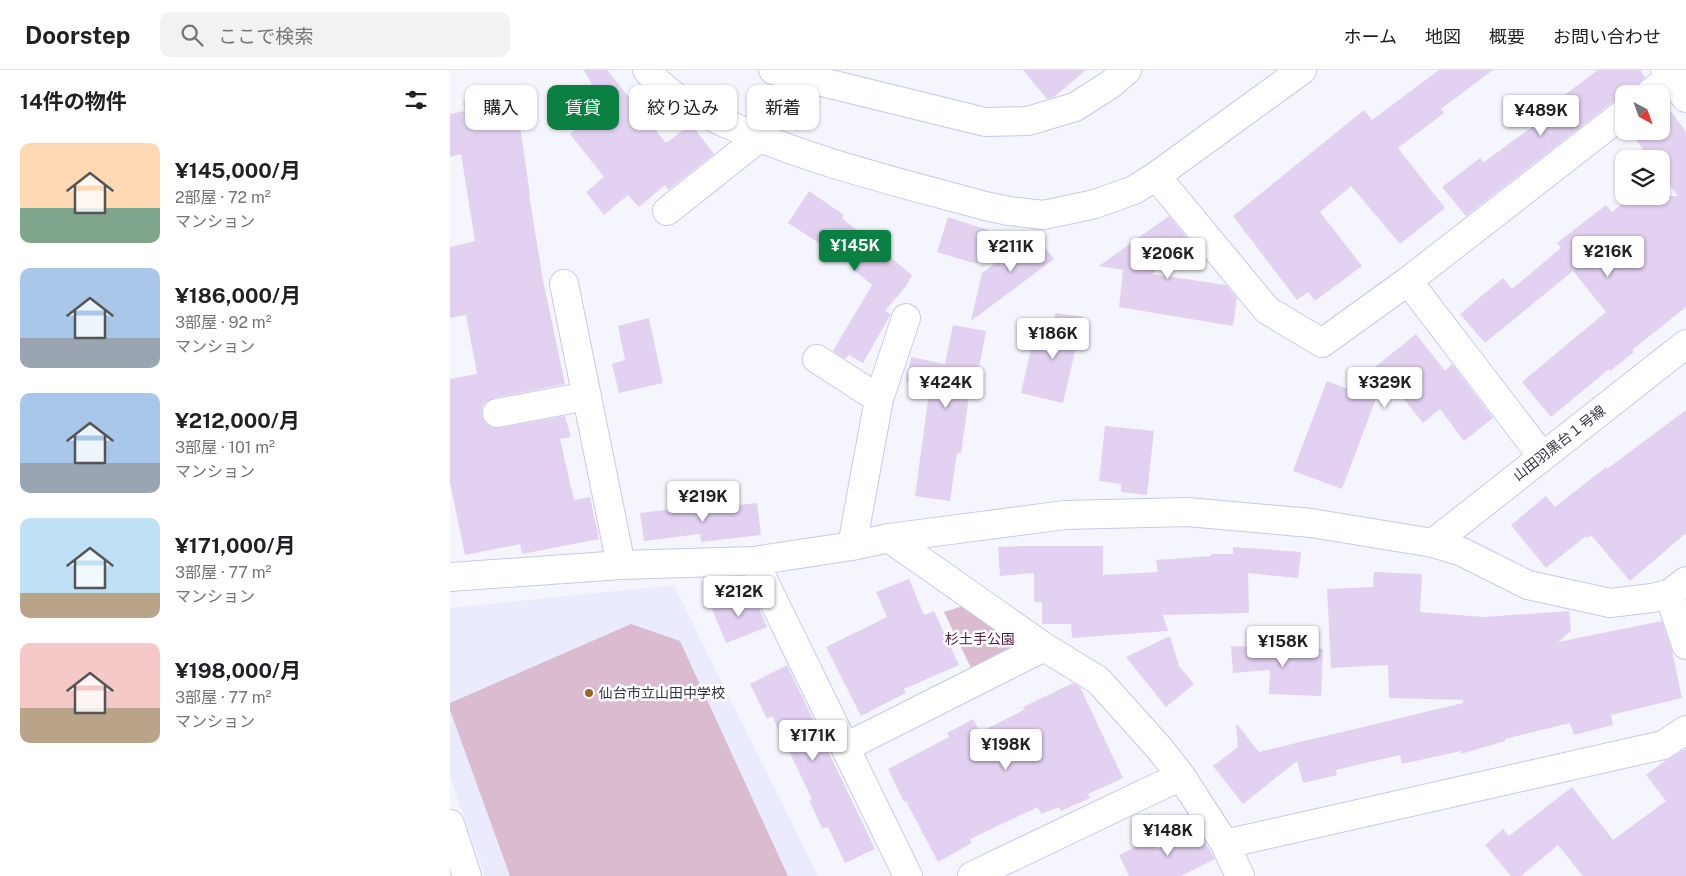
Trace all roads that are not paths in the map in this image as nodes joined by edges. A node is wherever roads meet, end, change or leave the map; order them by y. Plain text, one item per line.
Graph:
1 (647, 70) edge
2 (773, 70) edge
3 (1127, 70) edge
4 (1302, 70) edge
5 (845, 78) edge
6 (1615, 121) edge
7 (759, 138) junction
8 (1156, 176) junction
9 (667, 211) dead end
10 (1408, 281) junction
11 (564, 284) dead end
12 (906, 318) dead end
13 (1686, 344) edge
14 (817, 359) dead end
15 (586, 396) junction
16 (879, 399) junction
17 (497, 413) dead end
18 (1542, 456) junction
19 (889, 538) junction
20 (1433, 543) junction
21 (852, 546) junction
22 (754, 562) junction
23 (620, 565) junction
24 (450, 577) edge
25 (1677, 588) edge
26 (1686, 645) edge
27 (1044, 647) junction
28 (1686, 730) edge
29 (846, 747) junction
30 (1181, 776) junction
31 (450, 824) edge
32 (1225, 844) junction
33 (468, 876) edge
34 (908, 876) edge
35 (972, 876) edge
36 (1240, 876) edge

1 - 7 street
2 - 5 street
3 - 5 street
4 - 8 street
6 - 10 street
7 - 8 street
7 - 9 street
8 - 10 street
10 - 18 street
11 - 15 street
12 - 16 street
13 - 18 street, 山田羽黒台１号線
14 - 16 street
15 - 17 street
15 - 23 street
16 - 21 street
18 - 20 street, 山田羽黒台１号線
19 - 20 street
19 - 21 street
19 - 27 street
20 - 25 street
21 - 22 street
22 - 23 street
22 - 29 street
23 - 24 street
25 - 26 street
27 - 29 street
27 - 30 street
28 - 32 street
29 - 34 street
30 - 32 street
30 - 35 street
31 - 33 street
32 - 36 street

